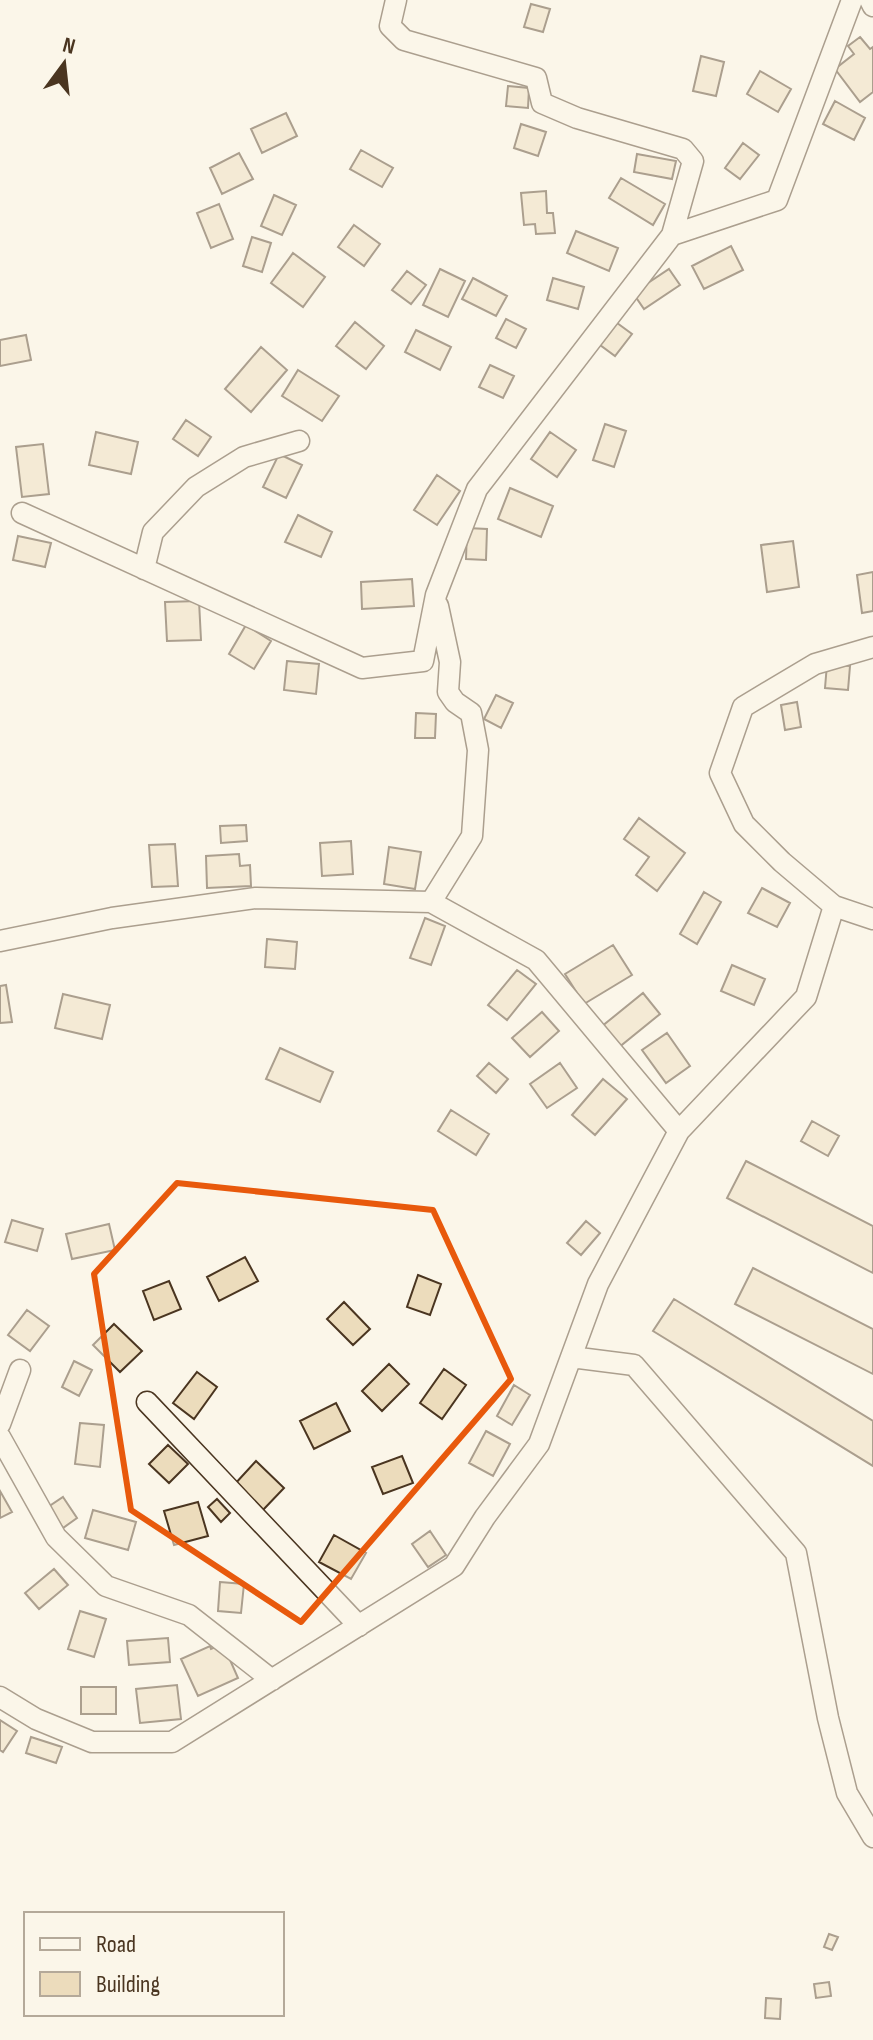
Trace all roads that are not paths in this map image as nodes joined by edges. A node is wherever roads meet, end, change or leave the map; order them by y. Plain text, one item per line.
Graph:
1 (396, 0) edge
2 (852, 0) edge
3 (870, 0) edge
4 (873, 6) edge
5 (672, 235) junction
6 (299, 441) dead end
7 (22, 513) dead end
8 (144, 569) junction
9 (436, 595) junction
10 (873, 647) edge
11 (431, 902) junction
12 (834, 906) junction
13 (873, 919) edge
14 (0, 941) edge
15 (679, 1131) junction
16 (571, 1357) junction
17 (20, 1370) dead end
18 (147, 1402) dead end
19 (0, 1424) edge
20 (0, 1437) edge
21 (359, 1626) junction
22 (272, 1680) junction
23 (0, 1697) edge
24 (873, 1837) edge

1 - 5 street
2 - 5 street
3 - 4 street
5 - 9 street
6 - 8 street
7 - 8 street
8 - 9 street
9 - 11 street
10 - 12 street
11 - 14 street
11 - 15 street
12 - 13 street
12 - 15 street
15 - 16 street
16 - 21 street
16 - 24 street
17 - 19 street
18 - 21 street
20 - 22 street
21 - 22 street
22 - 23 street

